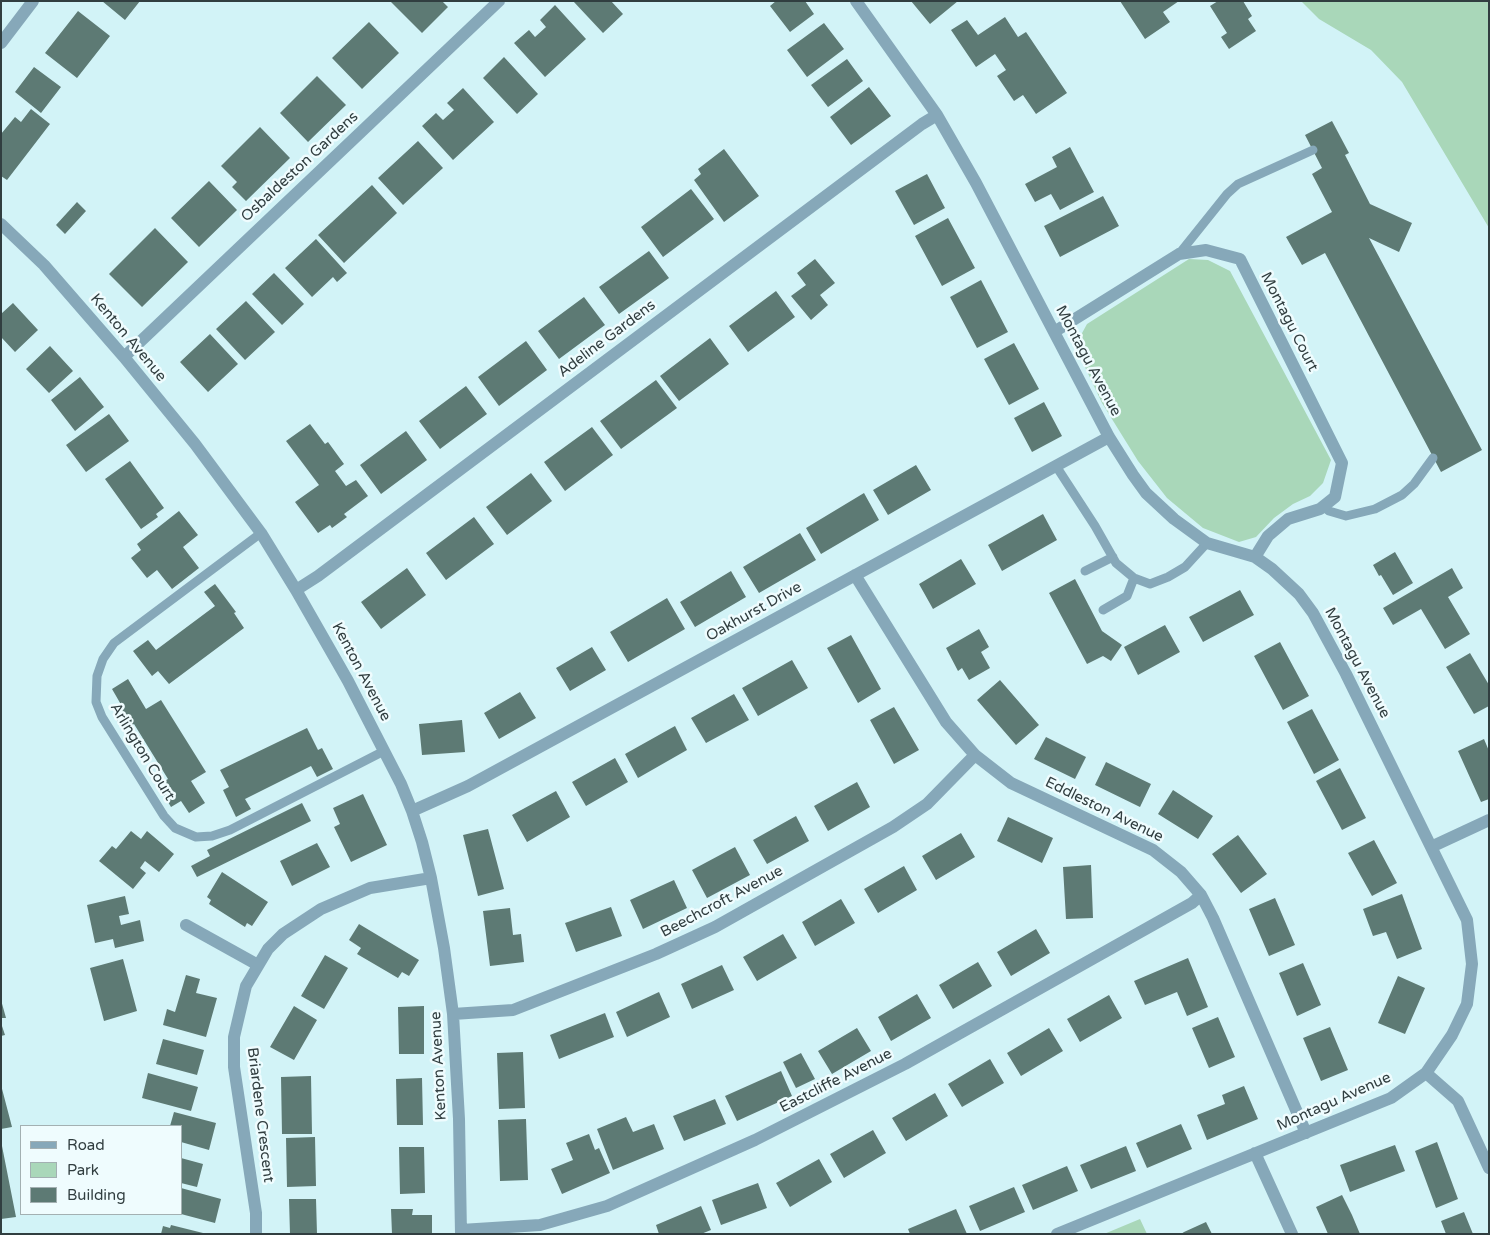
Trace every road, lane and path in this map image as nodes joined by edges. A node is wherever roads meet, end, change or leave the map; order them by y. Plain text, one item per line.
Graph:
1 (33, 1) edge
2 (499, 1) edge
3 (856, 1) edge
4 (1, 43) edge
5 (937, 115) junction
6 (1313, 150) dead end
7 (1, 224) edge
8 (1179, 254) junction
9 (1054, 332) junction
10 (124, 357) junction
11 (1110, 437) junction
12 (1433, 458) dead end
13 (1056, 466) junction
14 (1323, 506) junction
15 (261, 533) junction
16 (1207, 543) junction
17 (1113, 557) junction
18 (1255, 557) junction
19 (1085, 572) dead end
20 (855, 575) junction
21 (1134, 578) junction
22 (296, 590) junction
23 (1103, 610) dead end
24 (384, 751) junction
25 (975, 755) junction
26 (412, 811) junction
27 (1489, 820) edge
28 (1430, 847) junction
29 (431, 878) junction
30 (1201, 896) junction
31 (186, 925) dead end
32 (258, 965) junction
33 (453, 1014) junction
34 (1426, 1073) junction
35 (1306, 1133) junction
36 (1256, 1153) junction
37 (1489, 1168) edge
38 (461, 1232) edge
39 (256, 1234) edge
40 (1057, 1234) edge
41 (1292, 1234) edge

1 - 4 street
2 - 10 street, Osbaldeston Gardens
3 - 5 street, Montagu Avenue
5 - 9 street, Montagu Avenue
5 - 22 street, Adeline Gardens
6 - 8 lane
7 - 10 street, Kenton Avenue
8 - 9 street, Montagu Court
8 - 14 street, Montagu Court
9 - 11 street, Montagu Avenue
10 - 15 street, Kenton Avenue
11 - 13 street, Oakhurst Drive
11 - 16 street, Montagu Avenue
12 - 14 lane
13 - 17 lane
13 - 20 street, Oakhurst Drive
14 - 18 street
15 - 22 street, Kenton Avenue
15 - 24 lane, Arlington Court
16 - 18 street, Montagu Avenue
16 - 21 lane
17 - 19 lane
17 - 21 lane
18 - 28 street, Montagu Avenue
20 - 25 street, Eddleston Avenue
20 - 26 street, Oakhurst Drive
21 - 23 lane
22 - 24 street, Kenton Avenue
24 - 26 street, Kenton Avenue
25 - 30 street, Eddleston Avenue
25 - 33 street, Beechcroft Avenue
26 - 29 street, Kenton Avenue
27 - 28 street
28 - 34 street, Montagu Avenue
29 - 32 street, Briardene Crescent
29 - 33 street, Kenton Avenue
30 - 35 street, Eddleston Avenue
30 - 38 street, Eastcliffe Avenue
31 - 32 street
32 - 39 street, Briardene Crescent
33 - 38 street, Kenton Avenue
34 - 35 street, Montagu Avenue
34 - 37 street
35 - 36 street, Montagu Avenue
36 - 40 street, Montagu Avenue
36 - 41 street

